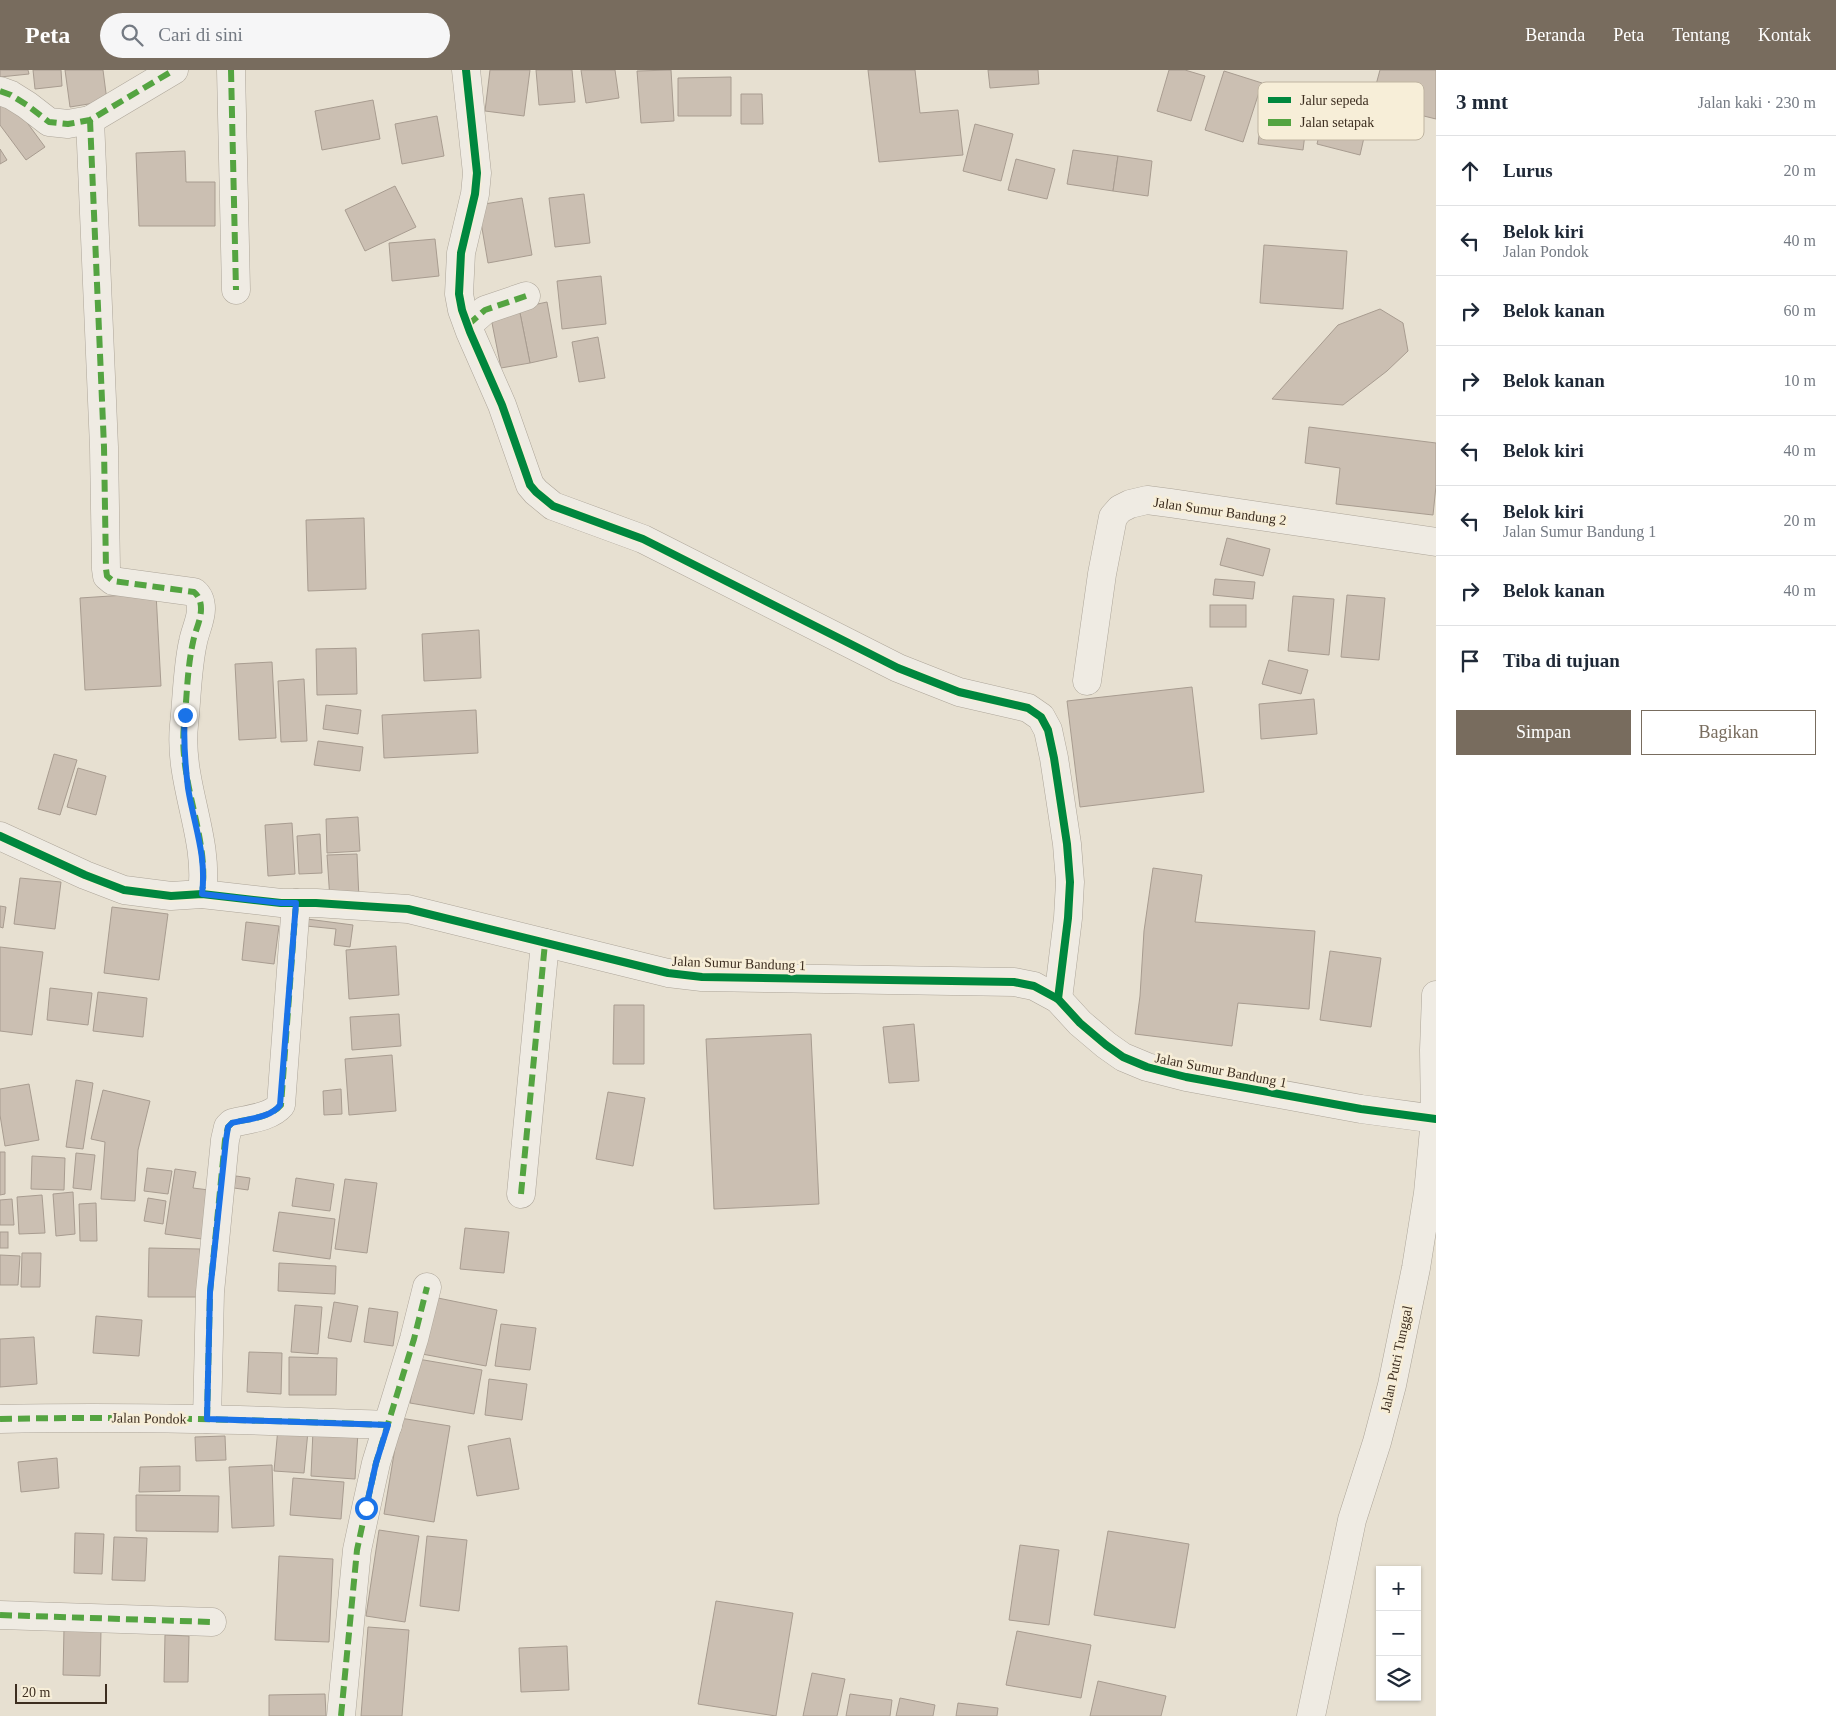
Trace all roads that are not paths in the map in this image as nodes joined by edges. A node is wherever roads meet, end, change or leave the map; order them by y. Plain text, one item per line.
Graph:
1 (174, 70) edge
2 (231, 70) edge
3 (466, 70) edge
4 (0, 91) edge
5 (90, 120) junction
6 (236, 290) dead end
7 (526, 296) dead end
8 (468, 325) junction
9 (1436, 542) edge
10 (1087, 681) dead end
11 (0, 836) edge
12 (202, 894) junction
13 (296, 903) junction
14 (545, 943) junction
15 (1436, 995) edge
16 (1058, 999) junction
17 (1435, 1119) edge
18 (521, 1194) dead end
19 (1428, 1235) edge
20 (427, 1287) dead end
21 (0, 1419) edge
22 (207, 1419) junction
23 (388, 1425) junction
24 (0, 1615) edge
25 (212, 1622) dead end
26 (341, 1716) edge
27 (1311, 1716) edge

1 - 5 street
2 - 6 street
3 - 8 street
4 - 5 street
5 - 12 street
7 - 8 street
8 - 16 street
9 - 10 street, Jalan Sumur Bandung 2
11 - 12 street, Jalan Sumur Bandung 1
12 - 13 street, Jalan Sumur Bandung 1
13 - 14 street, Jalan Sumur Bandung 1
13 - 22 street
14 - 16 street, Jalan Sumur Bandung 1
14 - 18 street
15 - 17 street, Jalan Putri Tunggal
16 - 17 street, Jalan Sumur Bandung 1
17 - 19 street, Jalan Putri Tunggal
19 - 27 street, Jalan Putri Tunggal
20 - 23 street
21 - 22 street, Jalan Pondok
22 - 23 street, Jalan Pondok
23 - 26 street
24 - 25 street

